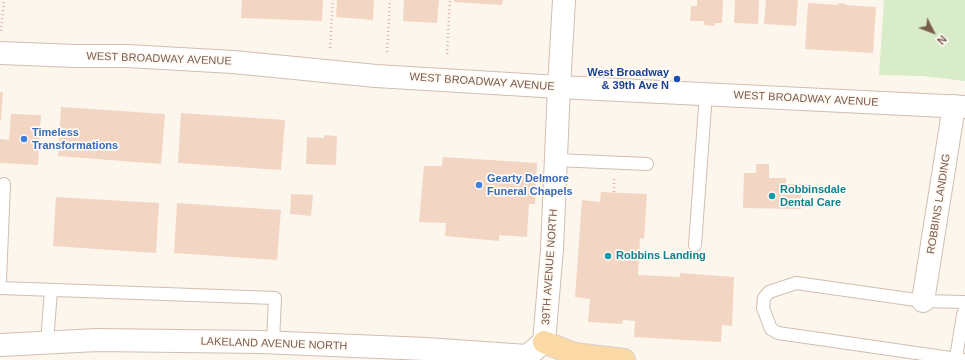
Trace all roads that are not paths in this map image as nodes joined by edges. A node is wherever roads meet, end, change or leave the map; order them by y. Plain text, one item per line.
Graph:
1 (564, 0) edge
2 (0, 53) edge
3 (559, 87) junction
4 (706, 94) junction
5 (959, 107) edge
6 (556, 160) junction
7 (647, 164) dead end
8 (4, 184) dead end
9 (695, 245) dead end
10 (0, 280) edge
11 (0, 288) edge
12 (51, 290) junction
13 (923, 301) junction
14 (965, 302) edge
15 (965, 310) edge
16 (274, 342) junction
17 (544, 342) junction
18 (47, 343) junction
19 (0, 345) edge
20 (960, 359) edge
21 (624, 360) edge

1 - 3 street, 39TH AVENUE NORTH
2 - 3 street, WEST BROADWAY AVENUE
3 - 4 street, WEST BROADWAY AVENUE
3 - 6 street, 39TH AVENUE NORTH
4 - 5 street, WEST BROADWAY AVENUE
4 - 9 lane
5 - 13 street, ROBBINS LANDING
6 - 7 lane
6 - 17 street, 39TH AVENUE NORTH
8 - 10 lane
11 - 12 lane
12 - 16 lane
12 - 18 lane
13 - 14 lane
13 - 20 lane
15 - 20 lane
16 - 17 street, LAKELAND AVENUE NORTH
16 - 18 street, LAKELAND AVENUE NORTH
17 - 21 main road
18 - 19 street, LAKELAND AVENUE NORTH

